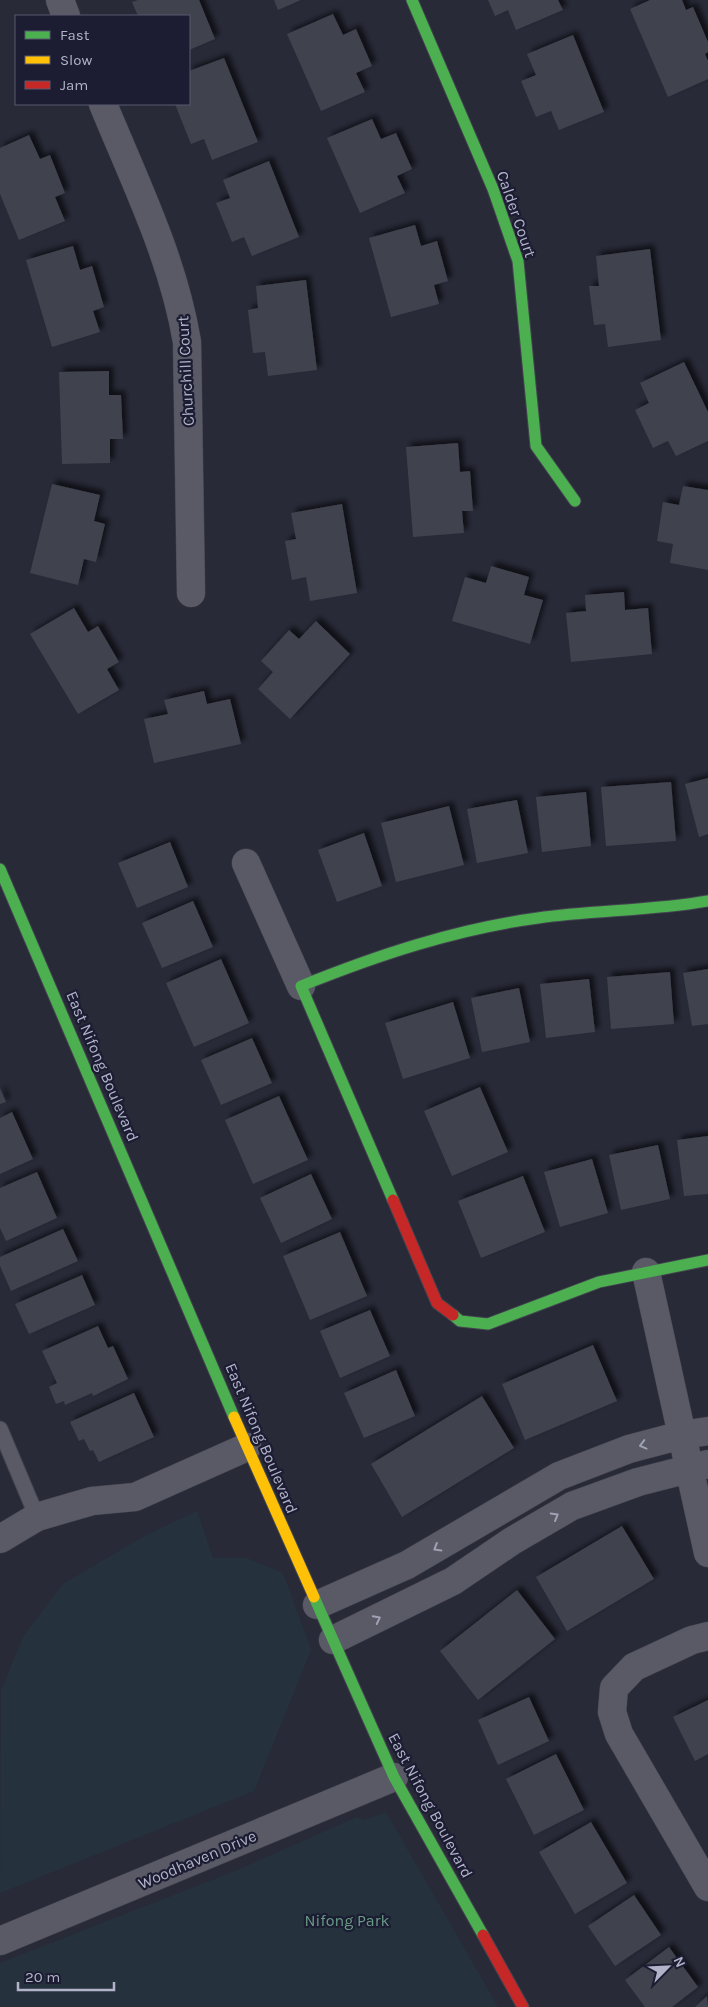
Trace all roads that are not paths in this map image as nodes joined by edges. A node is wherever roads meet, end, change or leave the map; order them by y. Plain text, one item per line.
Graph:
1 (60, 0) edge
2 (412, 0) edge
3 (66, 15) edge
4 (103, 105) edge
5 (575, 501) dead end
6 (191, 593) dead end
7 (246, 863) dead end
8 (0, 868) edge
9 (708, 901) edge
10 (301, 986) junction
11 (708, 1260) edge
12 (646, 1272) junction
13 (0, 1430) edge
14 (695, 1433) edge
15 (247, 1446) junction
16 (698, 1466) edge
17 (38, 1517) junction
18 (463, 1532) junction
19 (0, 1539) edge
20 (708, 1553) edge
21 (482, 1561) junction
22 (317, 1605) junction
23 (708, 1636) edge
24 (333, 1640) junction
25 (394, 1777) junction
26 (708, 1887) edge
27 (0, 1941) edge
28 (523, 2007) edge

1 - 3 street
2 - 5 street, Calder Court
4 - 6 street, Churchill Court
7 - 10 street
8 - 15 street, East Nifong Boulevard
9 - 10 street
10 - 12 street
11 - 12 street
12 - 14 street
13 - 17 lane
14 - 16 street
14 -> 18 street
15 - 17 street
15 - 22 street, East Nifong Boulevard
16 - 20 street
21 -> 16 street
17 - 19 street
18 - 21 street
18 -> 22 street
24 -> 21 street
22 - 24 street, East Nifong Boulevard
23 - 26 street
24 - 25 street, East Nifong Boulevard
25 - 27 street, Woodhaven Drive
25 - 28 street, East Nifong Boulevard

